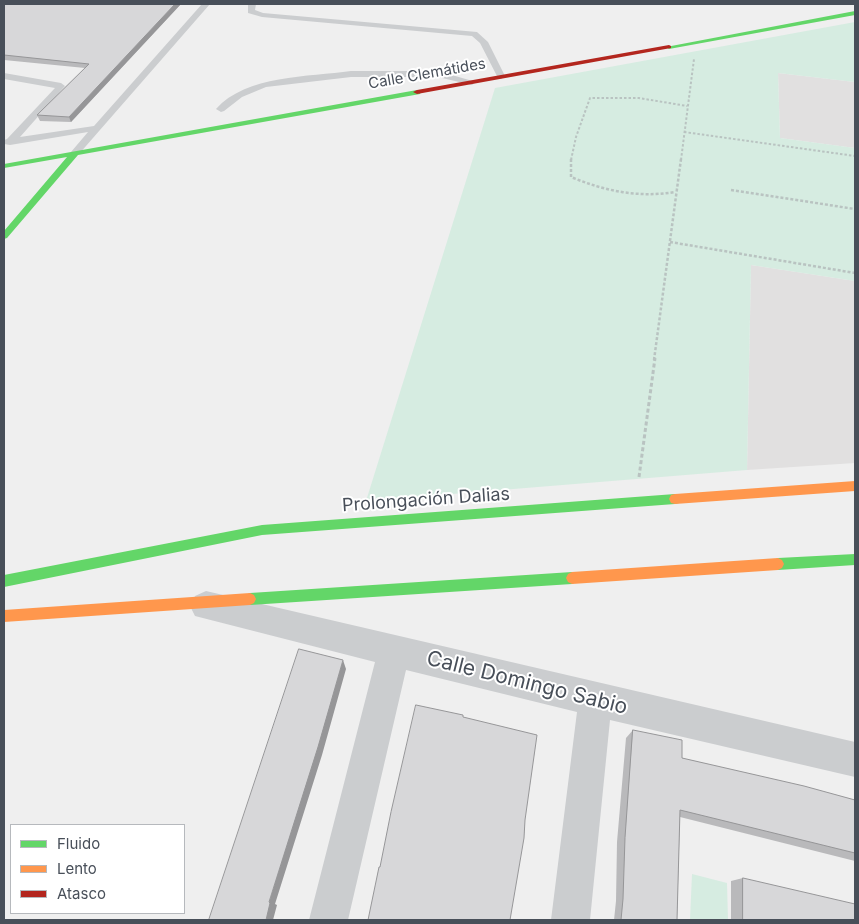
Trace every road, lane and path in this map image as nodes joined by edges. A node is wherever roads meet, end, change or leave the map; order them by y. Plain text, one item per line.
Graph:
1 (206, 4) edge
2 (252, 4) edge
3 (855, 13) edge
4 (695, 42) junction
5 (4, 76) edge
6 (501, 76) junction
7 (472, 82) junction
8 (688, 106) junction
9 (221, 109) dead end
10 (97, 128) junction
11 (684, 132) junction
12 (7, 142) edge
13 (76, 152) junction
14 (855, 156) edge
15 (4, 166) edge
16 (731, 190) dead end
17 (675, 192) junction
18 (855, 209) edge
19 (4, 236) edge
20 (670, 242) junction
21 (855, 273) edge
22 (855, 486) edge
23 (636, 502) junction
24 (855, 559) edge
25 (4, 581) edge
26 (200, 604) junction
27 (4, 616) edge
28 (394, 651) junction
29 (595, 700) junction
30 (855, 760) edge
31 (328, 920) edge
32 (570, 920) edge

1 - 10 lane
2 - 6 lane
3 - 4 main road, Calle Clemátides
4 - 6 main road, Calle Clemátides
4 - 8 path
5 - 12 lane
6 - 7 main road, Calle Clemátides
7 - 9 lane
7 - 13 main road, Calle Clemátides
8 - 11 path
8 - 17 path
10 - 12 lane
10 - 13 lane
11 - 14 path
11 - 17 path
13 - 15 main road, Calle Clemátides
13 - 19 main road
16 - 18 path
17 - 20 path
20 - 21 path
20 - 23 path
22 - 23 main road, Prolongación Dalias
23 - 25 main road, Prolongación Dalias
24 - 26 main road
26 - 27 main road
26 - 28 street, Calle Domingo Sabio
28 - 29 street, Calle Domingo Sabio
28 - 31 street
29 - 30 street, Calle Domingo Sabio
29 - 32 street

